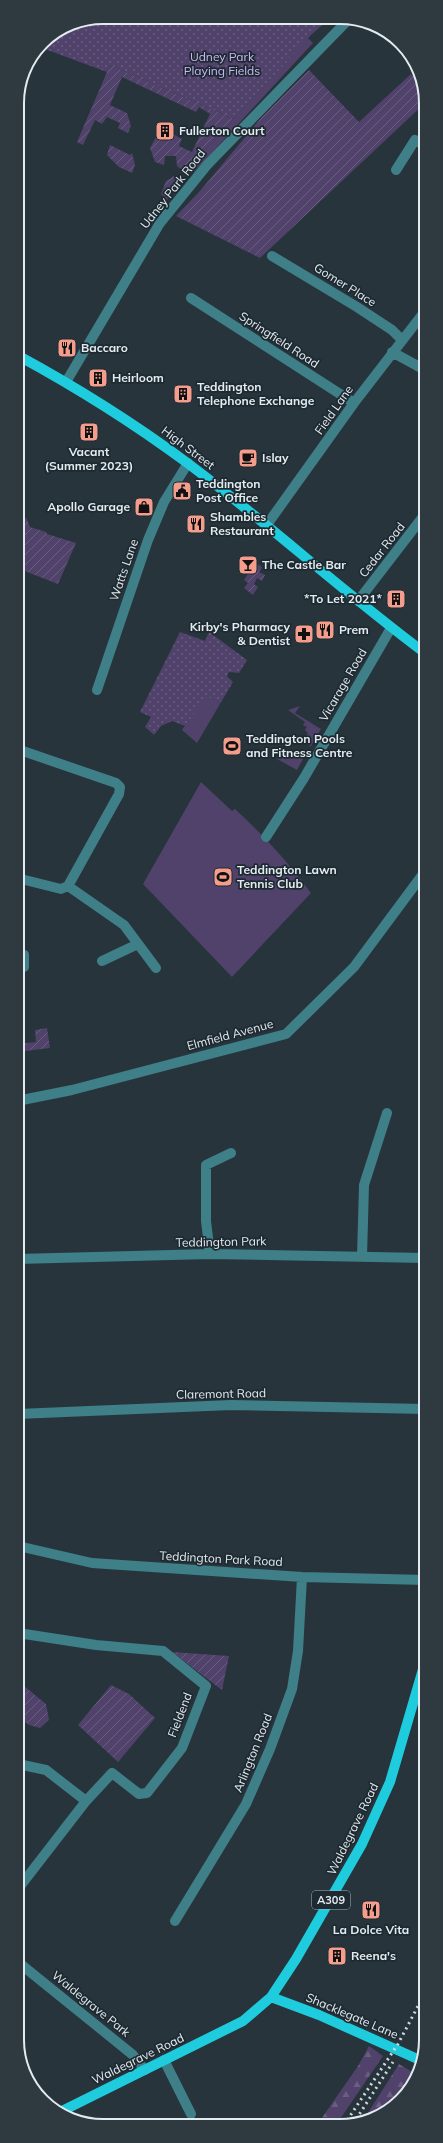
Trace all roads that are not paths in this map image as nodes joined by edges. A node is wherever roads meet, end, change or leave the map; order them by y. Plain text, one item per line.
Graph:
1 (344, 24) edge
2 (419, 142) edge
3 (396, 170) dead end
4 (272, 256) dead end
5 (191, 298) dead end
6 (419, 319) edge
7 (402, 340) junction
8 (392, 352) junction
9 (24, 359) edge
10 (419, 367) edge
11 (66, 382) junction
12 (354, 403) junction
13 (188, 463) junction
14 (419, 522) edge
15 (266, 526) junction
16 (358, 601) junction
17 (391, 628) junction
18 (419, 649) edge
19 (96, 690) dead end
20 (24, 751) edge
21 (266, 837) dead end
22 (419, 879) edge
23 (24, 880) edge
24 (68, 886) junction
25 (138, 944) junction
26 (24, 955) edge
27 (102, 961) dead end
28 (24, 967) dead end
29 (156, 968) dead end
30 (24, 1100) edge
31 (387, 1112) dead end
32 (231, 1153) dead end
33 (210, 1254) junction
34 (362, 1257) junction
35 (419, 1258) edge
36 (24, 1259) edge
37 (419, 1409) edge
38 (24, 1414) edge
39 (24, 1547) edge
40 (302, 1577) junction
41 (419, 1580) edge
42 (24, 1634) edge
43 (419, 1683) edge
44 (24, 1765) edge
45 (86, 1801) junction
46 (24, 1881) edge
47 (175, 1921) dead end
48 (24, 1967) edge
49 (271, 1997) junction
50 (416, 2058) edge
51 (164, 2060) junction
52 (145, 2070) junction
53 (65, 2109) edge
54 (191, 2114) dead end

1 - 11 street, Udney Park Road
2 - 3 street
4 - 7 street, Gomer Place
5 - 12 street, Springfield Road
6 - 7 street, Field Lane
7 - 8 street, Field Lane
8 - 10 street
8 - 12 street, Field Lane
9 - 11 main road, High Street
11 - 13 main road, High Street
12 - 15 street, Field Lane
13 - 15 main road, High Street
13 - 19 street, Watts Lane
14 - 16 street, Cedar Road
15 - 16 main road, High Street
16 - 17 main road, High Street
17 - 18 main road, High Street
17 - 21 street, Vicarage Road
20 - 24 street
22 - 30 street, Elmfield Avenue
23 - 24 street
24 - 25 street
25 - 27 street
25 - 29 street
26 - 28 street
31 - 34 street
32 - 33 street
33 - 34 street, Teddington Park
33 - 36 street, Teddington Park
34 - 35 street, Teddington Park
37 - 38 street, Claremont Road
39 - 40 street, Teddington Park Road
40 - 41 street, Teddington Park Road
40 - 47 street, Arlington Road
42 - 45 street, Fieldend
43 - 49 main road, Waldegrave Road / A309
44 - 45 street
45 - 46 street, Fieldend
48 - 52 street, Waldegrave Park
49 - 50 main road, Shacklegate Lane
49 - 51 main road, Waldegrave Road / A309
51 - 52 main road, Waldegrave Road / A309
51 - 54 street
52 - 53 main road, Waldegrave Road / A309

